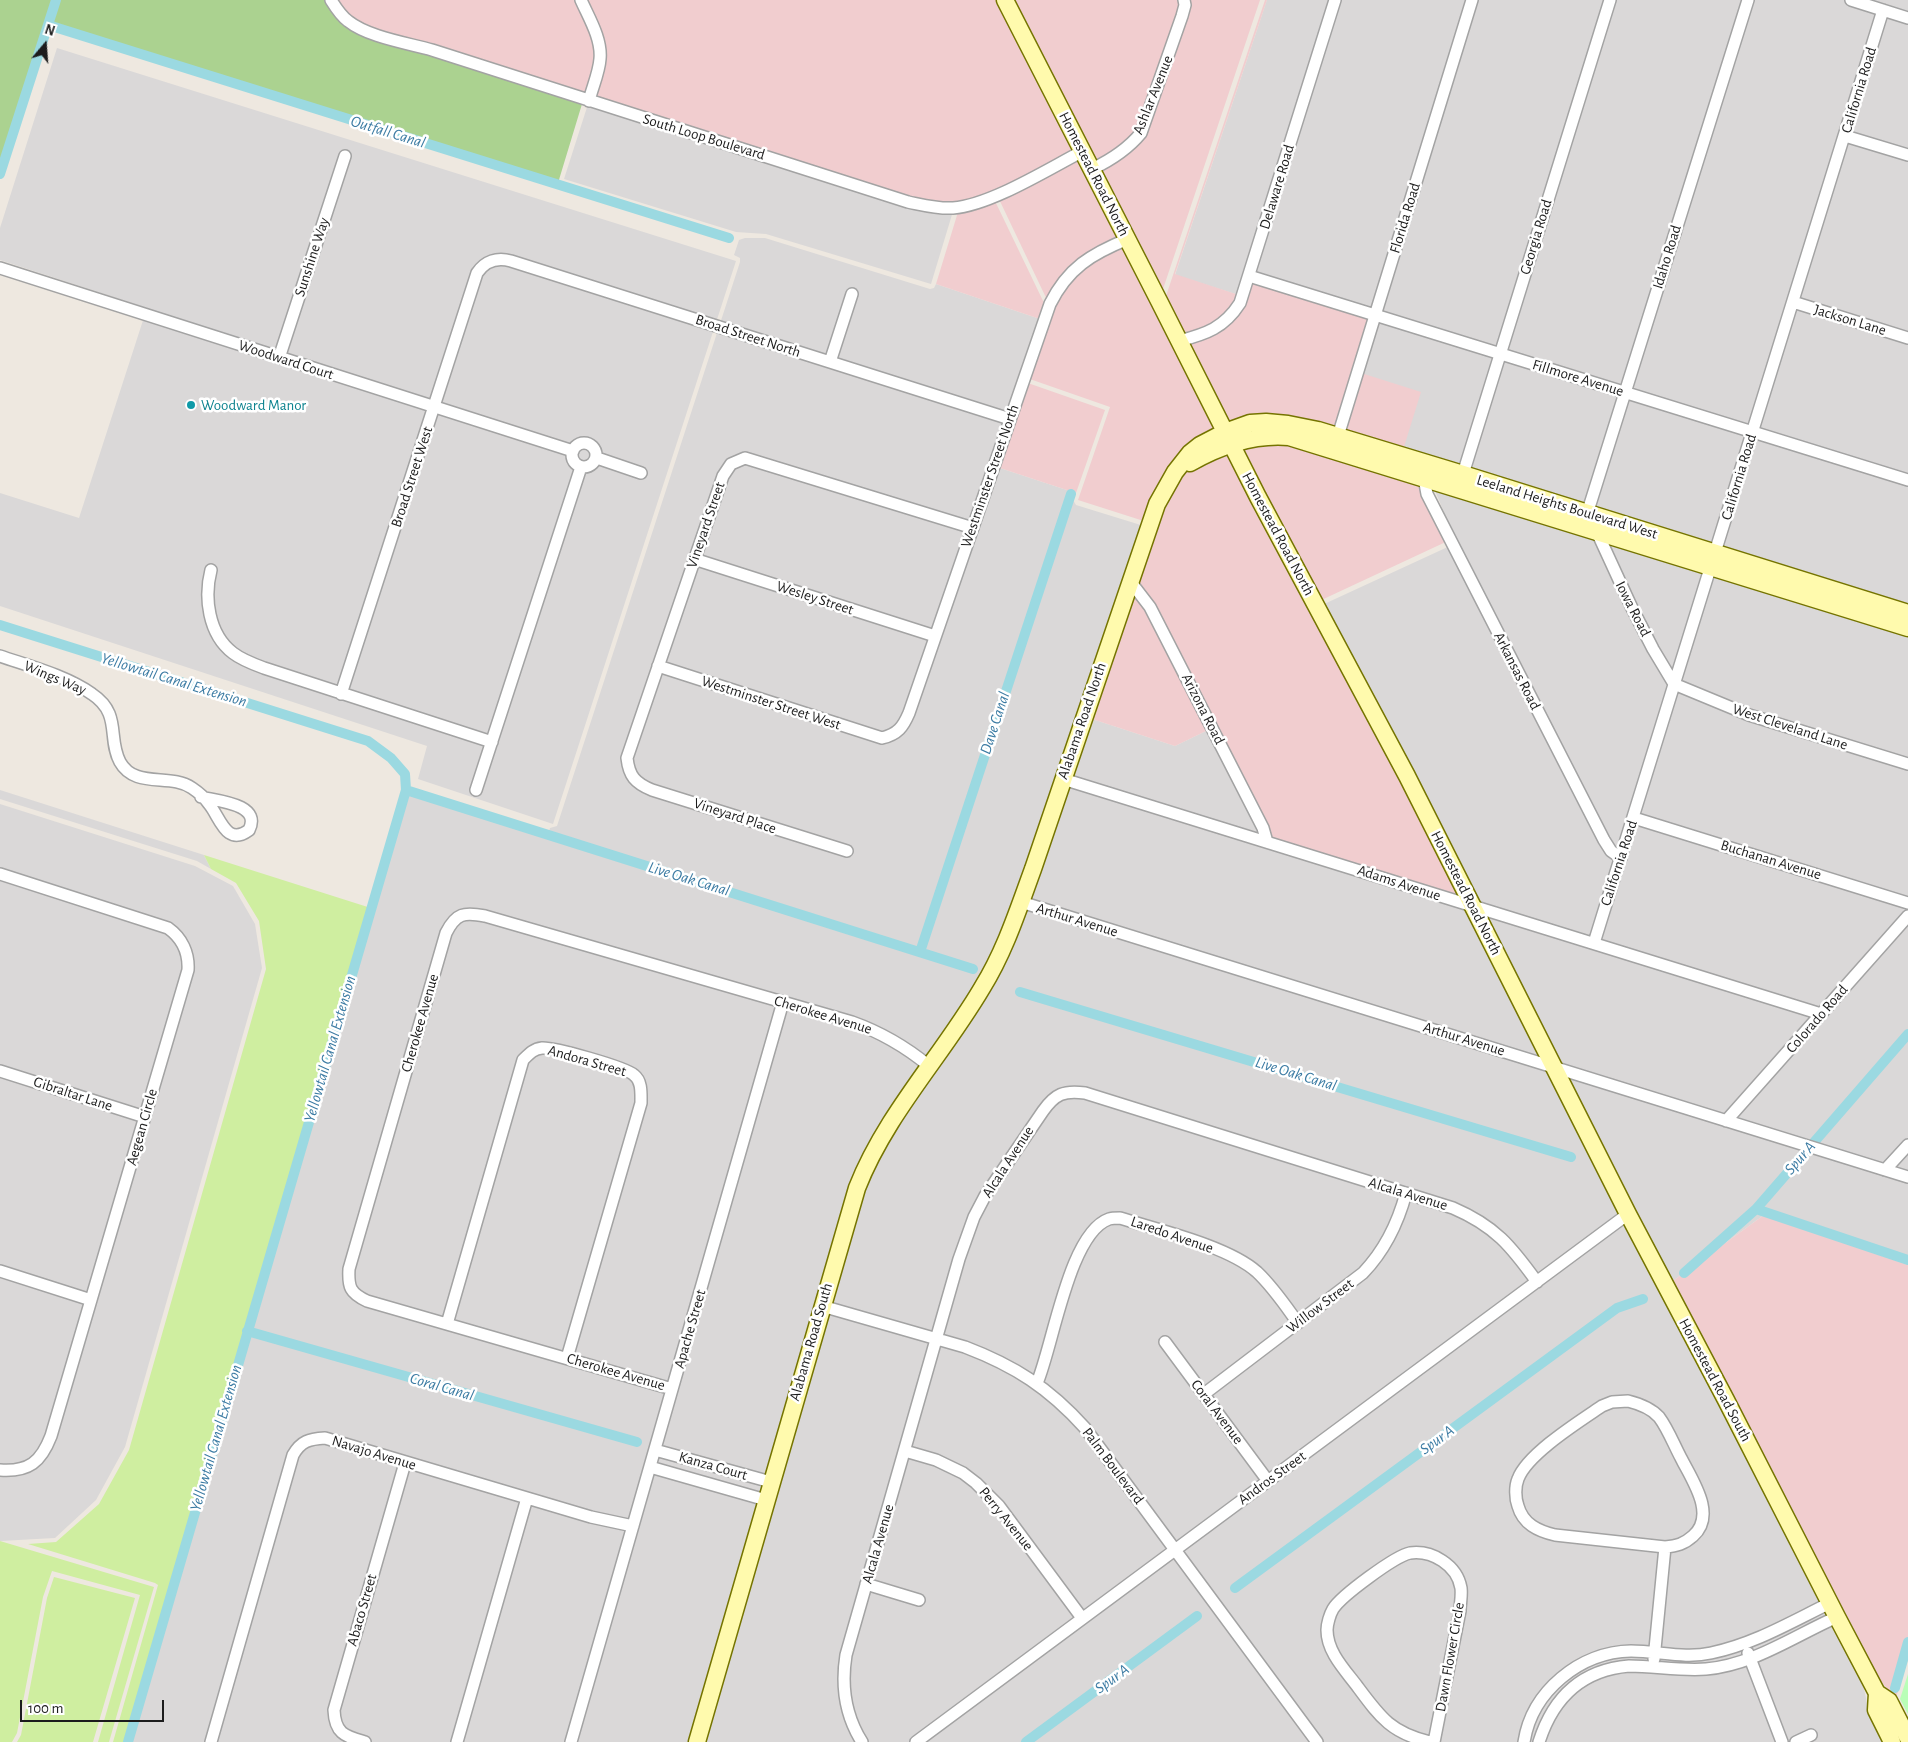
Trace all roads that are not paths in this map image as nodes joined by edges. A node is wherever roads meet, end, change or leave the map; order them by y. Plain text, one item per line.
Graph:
1 (331, 0) edge
2 (581, 0) edge
3 (1005, 0) edge
4 (1184, 0) edge
5 (1335, 0) edge
6 (1472, 0) edge
7 (1610, 0) edge
8 (1748, 0) edge
9 (1851, 0) edge
10 (1883, 10) junction
11 (1908, 18) edge
12 (589, 101) junction
13 (1845, 136) junction
14 (1083, 152) junction
15 (1908, 155) edge
16 (345, 156) dead end
17 (1092, 169) junction
18 (1128, 239) junction
19 (487, 263) joint
20 (0, 268) edge
21 (1249, 276) junction
22 (852, 294) dead end
23 (1793, 302) junction
24 (1374, 316) junction
25 (1908, 338) edge
26 (1179, 340) junction
27 (1499, 354) junction
28 (279, 358) junction
29 (830, 362) junction
30 (1625, 393) junction
31 (434, 407) junction
32 (1010, 419) junction
33 (1753, 432) junction
34 (1338, 436) junction
35 (1228, 439) junction
36 (573, 450) junction
37 (597, 458) junction
38 (581, 467) junction
39 (641, 473) dead end
40 (1463, 474) junction
41 (1424, 478) junction
42 (1908, 480) edge
43 (1587, 514) junction
44 (973, 528) junction
45 (1596, 532) junction
46 (694, 559) junction
47 (1713, 560) junction
48 (211, 570) dead end
49 (1130, 582) junction
50 (1908, 614) edge
51 (1908, 628) edge
52 (935, 636) junction
53 (0, 656) edge
54 (658, 666) junction
55 (1674, 684) junction
56 (341, 694) junction
57 (886, 737) joint
58 (492, 742) junction
59 (1908, 764) edge
60 (629, 773) joint
61 (1063, 779) junction
62 (476, 790) dead end
63 (201, 797) dead end
64 (1634, 818) junction
65 (1267, 842) junction
66 (847, 851) dead end
67 (1620, 858) junction
68 (0, 874) edge
69 (1020, 902) junction
70 (1908, 903) edge
71 (1471, 904) junction
72 (1908, 916) edge
73 (1594, 943) junction
74 (991, 972) joint
75 (783, 1002) junction
76 (1821, 1014) junction
77 (929, 1066) junction
78 (1554, 1068) junction
79 (0, 1071) edge
80 (145, 1117) junction
81 (1726, 1121) junction
82 (1908, 1145) edge
83 (1885, 1170) junction
84 (1908, 1177) edge
85 (1406, 1193) junction
86 (1628, 1214) junction
87 (0, 1271) edge
88 (1537, 1282) junction
89 (91, 1300) junction
90 (822, 1306) junction
91 (1298, 1323) junction
92 (447, 1324) junction
93 (937, 1339) junction
94 (1165, 1342) dead end
95 (567, 1358) junction
96 (1037, 1383) junction
97 (672, 1389) junction
98 (1204, 1394) junction
99 (655, 1450) junction
100 (905, 1451) junction
101 (405, 1462) junction
102 (650, 1467) junction
103 (0, 1470) edge
104 (1268, 1481) junction
105 (771, 1482) junction
106 (527, 1498) junction
107 (766, 1500) junction
108 (632, 1526) junction
109 (1665, 1547) junction
110 (1174, 1550) junction
111 (866, 1584) junction
112 (919, 1600) dead end
113 (1833, 1610) junction
114 (1082, 1618) junction
115 (1744, 1645) junction
116 (1655, 1652) junction
117 (1750, 1659) junction
118 (1653, 1666) junction
119 (1877, 1693) junction
120 (1811, 1735) dead end
121 (1908, 1738) edge
122 (211, 1742) edge
123 (365, 1742) edge
124 (457, 1742) edge
125 (571, 1742) edge
126 (697, 1742) edge
127 (862, 1742) edge
128 (916, 1742) edge
129 (1317, 1742) edge
130 (1432, 1742) edge
131 (1524, 1742) edge
132 (1539, 1742) edge
133 (1782, 1742) edge
134 (1796, 1742) edge
135 (1892, 1742) edge

1 - 12 street, South Loop Boulevard
2 - 12 street
3 - 14 main road, Homestead Road North
4 - 17 street, Ashlar Avenue
5 - 21 street, Delaware Road
6 - 24 street, Florida Road
7 - 27 street, Georgia Road
8 - 30 street, Idaho Road
9 - 10 street
10 - 11 street
10 - 13 street, California Road
12 - 14 street, South Loop Boulevard
13 - 15 street
13 - 23 street, California Road
14 - 17 main road, Homestead Road North
16 - 28 street, Sunshine Way
17 - 18 main road, Homestead Road North
18 - 26 main road, Homestead Road North
18 - 32 street, Westminster Street North
19 - 29 street, Broad Street North
19 - 31 street, Broad Street West
20 - 28 street, Woodward Court
21 - 24 street, Fillmore Avenue
21 - 26 street, Delaware Road
22 - 29 street
23 - 25 street, Jackson Lane
23 - 33 street, California Road
24 - 27 street, Fillmore Avenue
24 - 34 street, Florida Road
26 - 35 main road, Homestead Road North
27 - 30 street, Fillmore Avenue
27 - 40 street, Georgia Road
28 - 31 street, Woodward Court
29 - 32 street, Broad Street North
30 - 33 street, Fillmore Avenue
30 - 43 street, Idaho Road
31 - 36 street, Woodward Court
31 - 56 street, Broad Street West
32 - 44 street, Westminster Street North
33 - 42 street, Fillmore Avenue
33 - 47 street, California Road
34 - 35 main road, Leeland Heights Boulevard West
34 - 40 main road, Leeland Heights Boulevard West
35 - 41 main road, Leeland Heights Boulevard West
35 - 49 main road, Alabama Road North
35 - 71 main road, Homestead Road North
36 - 37 street
36 - 38 street
37 - 38 street
37 - 39 street
38 - 58 street
40 - 43 main road, Leeland Heights Boulevard West
41 - 45 main road, Leeland Heights Boulevard West
41 - 67 street, Arkansas Road
43 - 47 main road, Leeland Heights Boulevard West
44 - 46 street, Vineyard Street
44 - 52 street, Westminster Street North
45 - 47 main road, Leeland Heights Boulevard West
45 - 55 street, Iowa Road
46 - 52 street, Wesley Street
46 - 54 street, Vineyard Street
47 - 50 main road, Leeland Heights Boulevard West
47 - 51 main road, Leeland Heights Boulevard West
47 - 55 street, California Road
48 - 56 street
49 - 61 main road, Alabama Road North
49 - 65 street, Arizona Road
52 - 57 street, Westminster Street North
53 - 63 street, Wings Way
54 - 57 street, Westminster Street West
54 - 60 street, Vineyard Street
55 - 59 street, West Cleveland Lane
55 - 64 street, California Road
56 - 58 street
58 - 62 street
60 - 66 street, Vineyard Place
61 - 65 street, Adams Avenue
61 - 69 main road, Alabama Road North
64 - 67 street, California Road
64 - 70 street, Buchanan Avenue
65 - 71 street, Adams Avenue
67 - 73 street, California Road
68 - 80 street, Aegean Circle
69 - 74 main road, Alabama Road North
69 - 78 street, Arthur Avenue
71 - 73 street, Adams Avenue
71 - 78 main road, Homestead Road North
72 - 76 street, Colorado Road
73 - 76 street, Adams Avenue
74 - 77 main road, Alabama Road South
75 - 77 street, Cherokee Avenue
75 - 92 street, Cherokee Avenue
75 - 97 street, Apache Street
76 - 81 street, Colorado Road
77 - 90 main road, Alabama Road South
78 - 81 street, Arthur Avenue
78 - 86 main road, Homestead Road South
79 - 80 street, Gibraltar Lane
80 - 89 street, Aegean Circle
81 - 83 street, Arthur Avenue
82 - 83 street
83 - 84 street, Arthur Avenue
85 - 88 street, Alcala Avenue
85 - 91 street, Willow Street
85 - 93 street, Alcala Avenue
86 - 88 street, Andros Street
86 - 113 main road, Homestead Road South
87 - 89 street
88 - 104 street, Andros Street
89 - 103 street, Aegean Circle
90 - 93 street, Palm Boulevard
90 - 105 main road, Alabama Road South
91 - 96 street, Laredo Avenue
91 - 98 street, Willow Street
92 - 95 street, Cherokee Avenue
92 - 95 street, Andora Street
93 - 96 street, Palm Boulevard
93 - 100 street, Alcala Avenue
94 - 98 street, Coral Avenue
95 - 97 street, Cherokee Avenue
96 - 110 street, Palm Boulevard
97 - 99 street, Apache Street
98 - 104 street, Coral Avenue
99 - 102 street, Apache Street
99 - 105 street, Kanza Court
100 - 111 street, Alcala Avenue
100 - 114 street, Perry Avenue
101 - 106 street, Navajo Avenue
101 - 122 street, Navajo Avenue
101 - 123 street, Abaco Street
102 - 107 street, Kanza Court
102 - 108 street, Apache Street
104 - 110 street, Andros Street
105 - 107 main road, Alabama Road South
106 - 108 street, Navajo Avenue
106 - 124 street
107 - 126 main road, Alabama Road South
108 - 125 street, Apache Street
109 - 109 street
109 - 116 street
110 - 114 street, Andros Street
110 - 129 street, Palm Boulevard
111 - 112 street
111 - 127 street, Alcala Avenue
113 - 115 street
113 - 117 street
113 - 119 main road, Homestead Road South
114 - 128 street, Andros Street
115 - 116 street
115 - 117 street
116 - 118 street
116 - 131 street
117 - 118 street
117 - 133 street
118 - 132 street
119 - 121 main road, Homestead Road South
119 - 135 main road, Homestead Road South
120 - 134 street
130 - 130 street, Dawn Flower Circle

